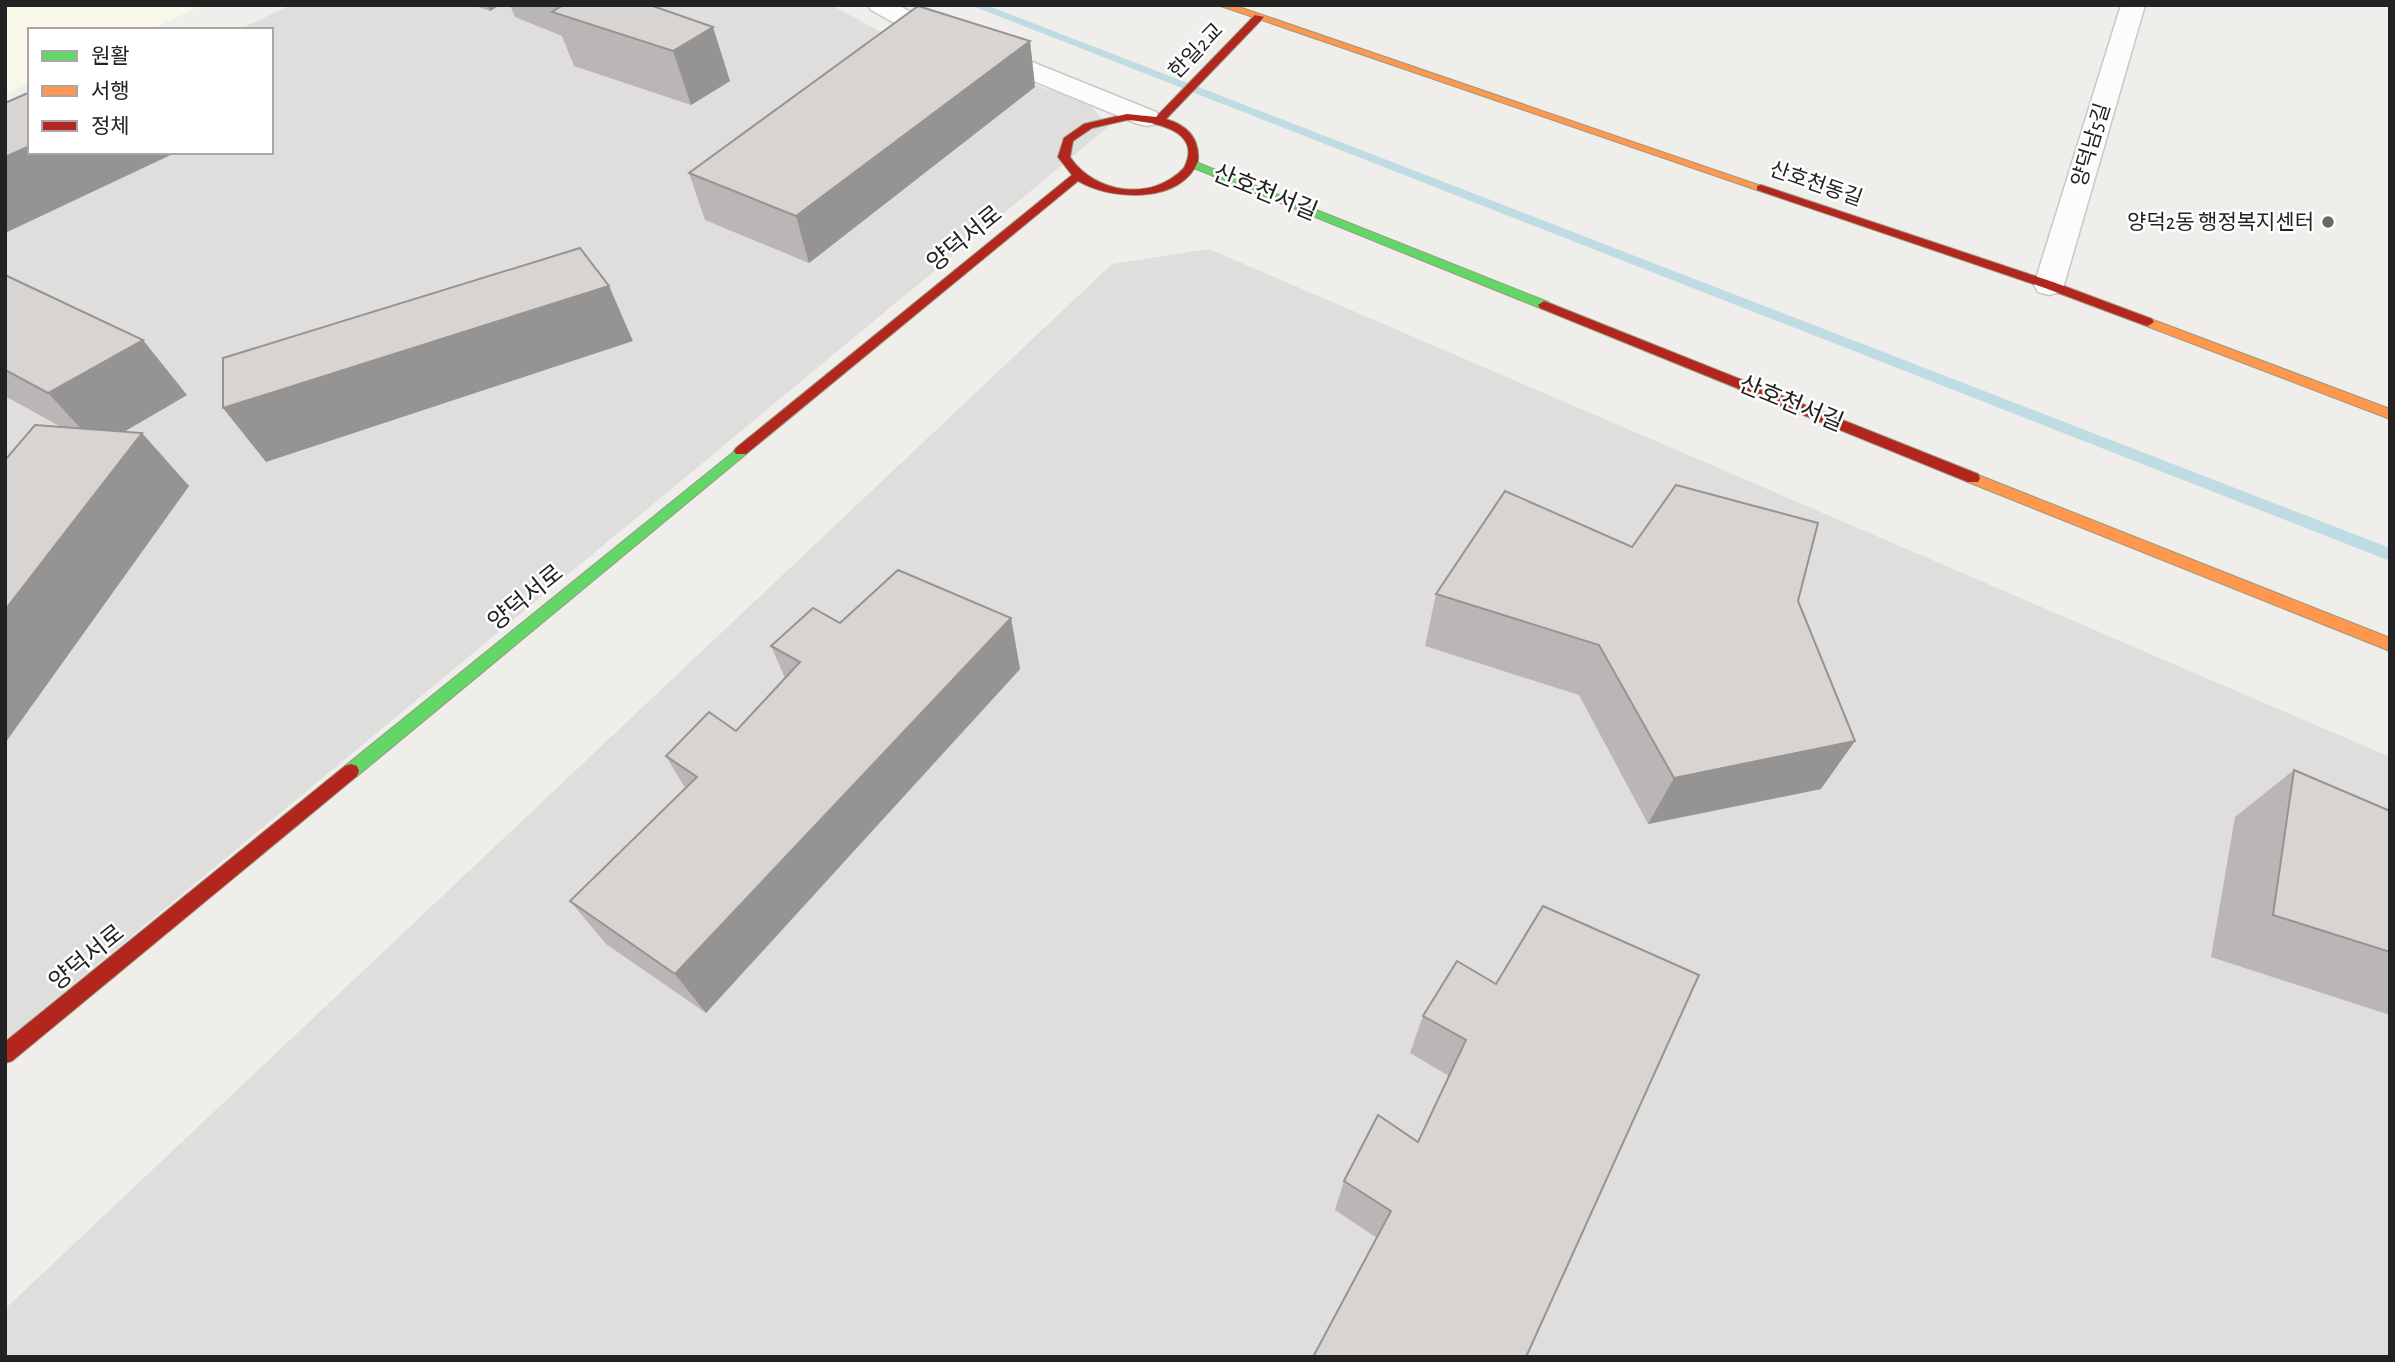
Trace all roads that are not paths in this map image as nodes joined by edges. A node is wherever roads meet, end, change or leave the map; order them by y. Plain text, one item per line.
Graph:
1 (880, 5) edge
2 (1223, 5) edge
3 (2133, 5) edge
4 (1254, 22) junction
5 (1153, 119) junction
6 (1193, 164) junction
7 (1075, 178) junction
8 (2049, 285) junction
9 (2390, 414) edge
10 (2390, 645) edge
11 (5, 1054) edge

1 - 5 street
2 - 4 street, 산호천동길
3 - 8 street, 양덕남5길
4 - 5 street, 한일2교
4 - 8 street, 산호천동길
5 - 6 street
5 - 7 street
6 - 7 street
6 - 10 street, 산호천서길
7 - 11 street, 양덕서로
8 - 9 street, 산호천동길

